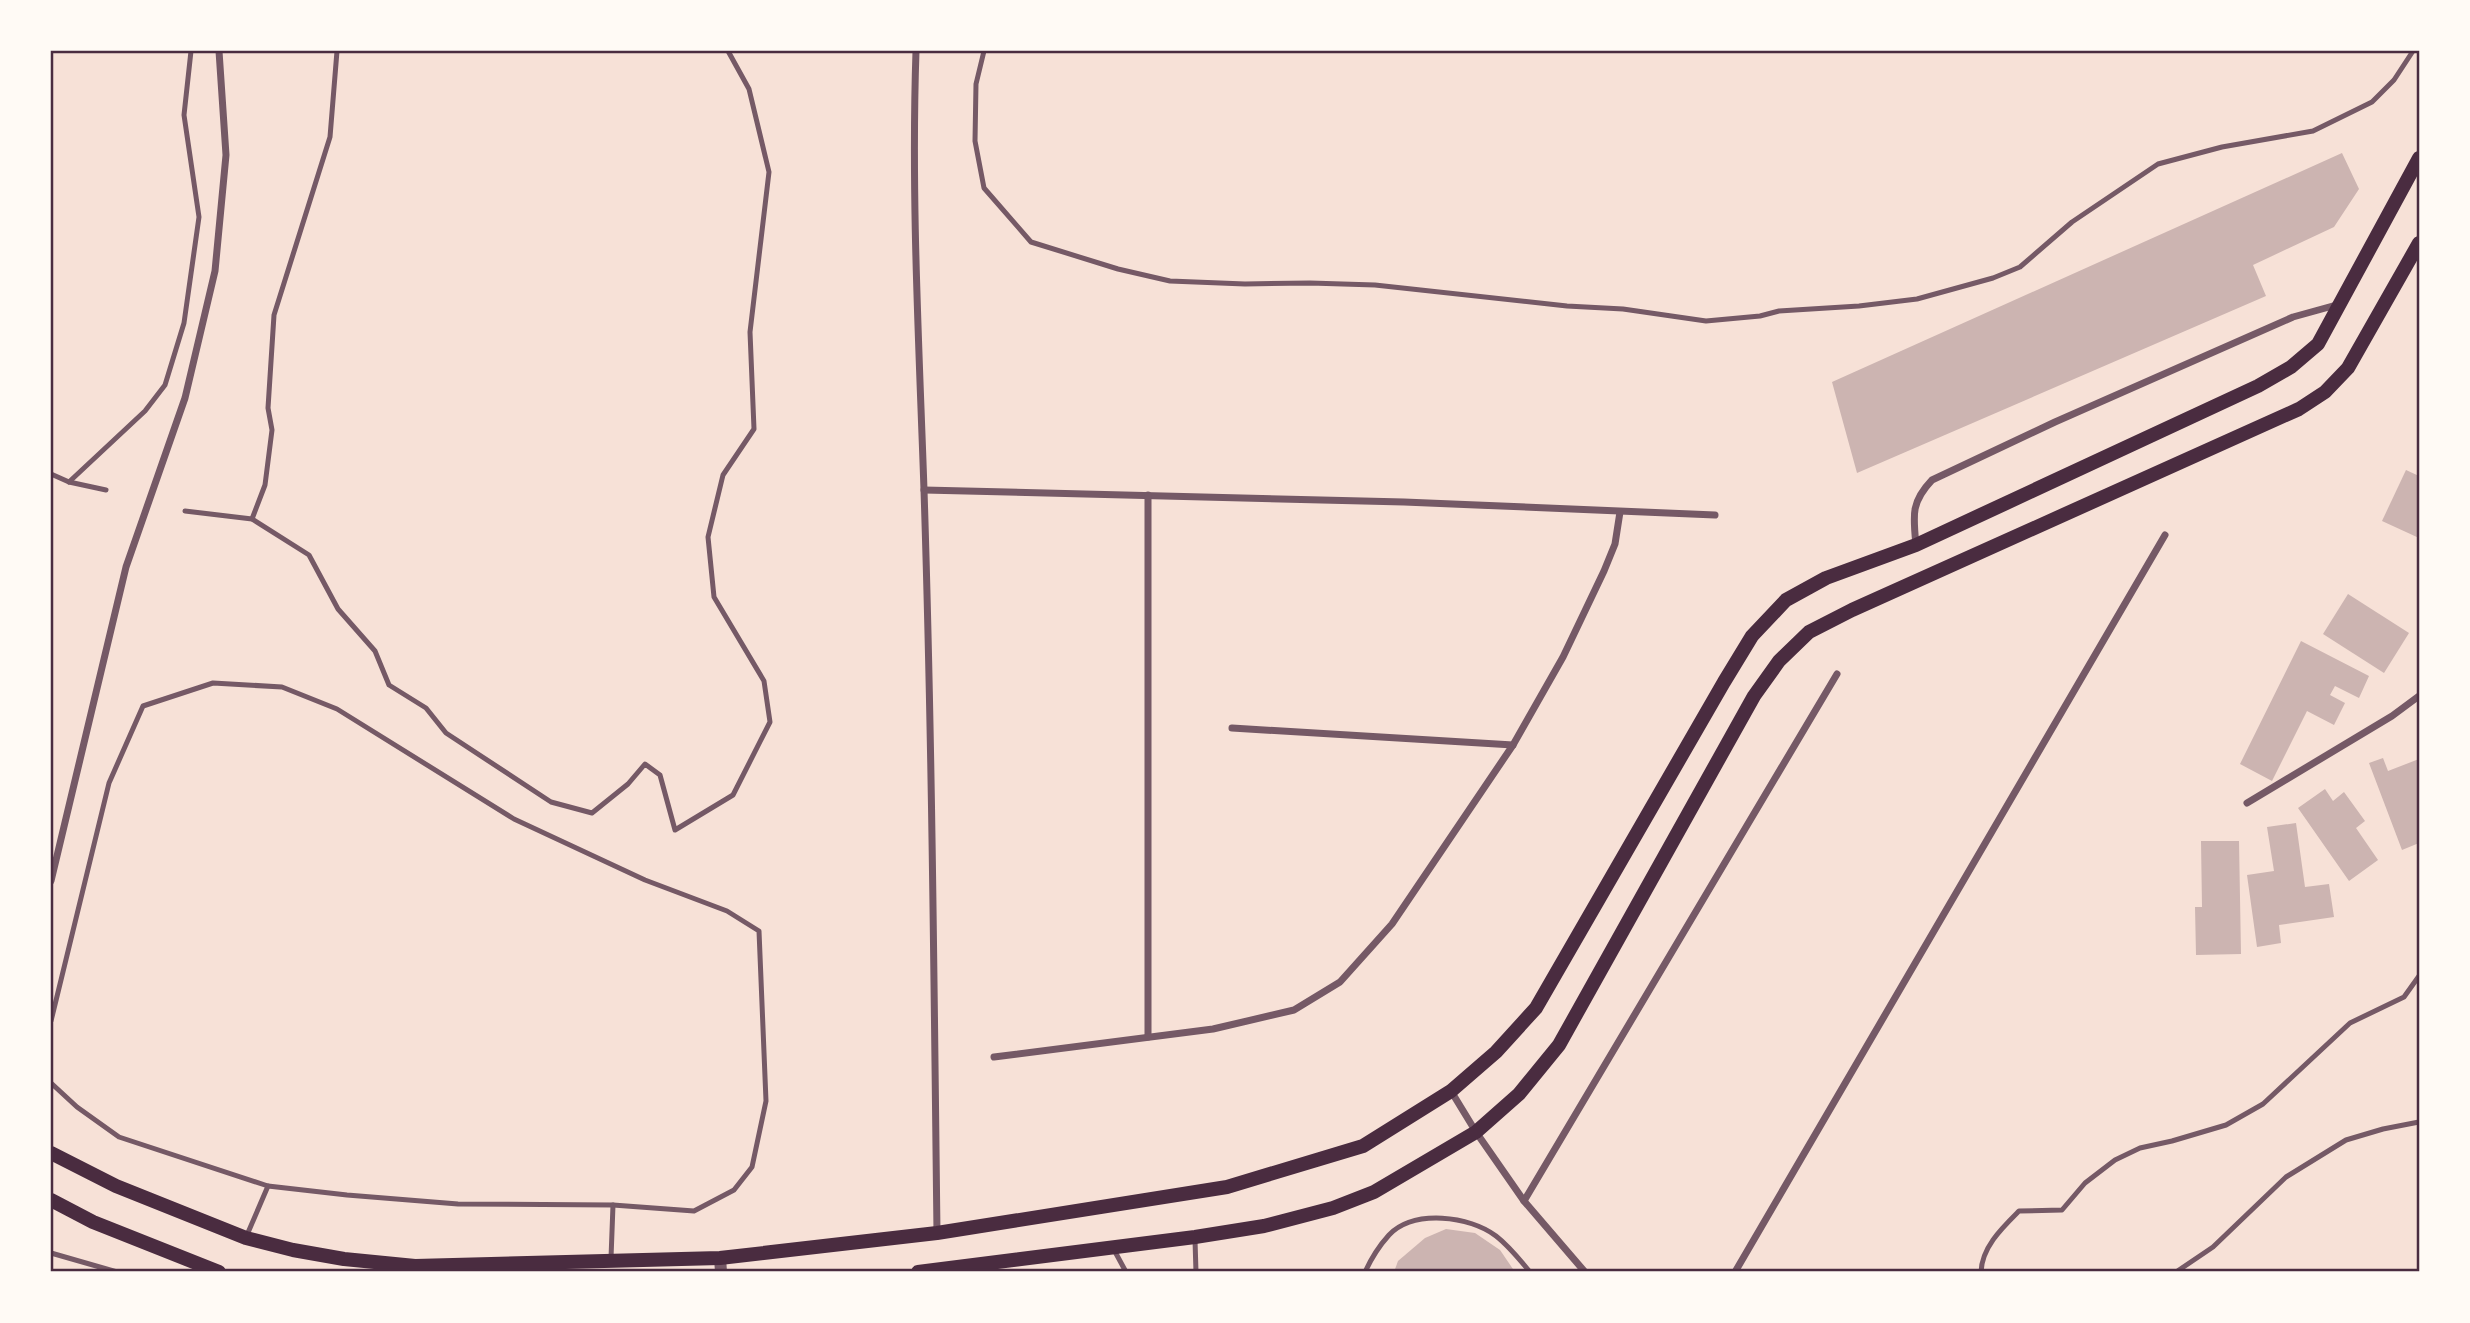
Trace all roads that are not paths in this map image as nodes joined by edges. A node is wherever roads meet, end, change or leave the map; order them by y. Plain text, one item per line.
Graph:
1 (191, 51) edge
2 (219, 51) edge
3 (337, 51) edge
4 (728, 51) edge
5 (916, 51) edge
6 (984, 51) edge
7 (2413, 51) edge
8 (2419, 158) edge
9 (2419, 243) edge
10 (2341, 303) junction
11 (51, 474) edge
12 (69, 482) junction
13 (106, 490) dead end
14 (924, 491) junction
15 (1148, 495) junction
16 (184, 511) dead end
17 (1620, 513) junction
18 (1714, 515) dead end
19 (252, 520) junction
20 (2165, 534) dead end
21 (1916, 545) junction
22 (1837, 674) dead end
23 (2419, 696) edge
24 (1232, 728) dead end
25 (1513, 746) junction
26 (2247, 803) dead end
27 (51, 881) edge
28 (2419, 976) edge
29 (51, 1021) edge
30 (1148, 1037) junction
31 (994, 1058) dead end
32 (51, 1083) edge
33 (1451, 1091) junction
34 (2419, 1122) edge
35 (1476, 1132) junction
36 (51, 1153) edge
37 (268, 1186) junction
38 (51, 1200) edge
39 (1524, 1200) junction
40 (613, 1205) junction
41 (937, 1233) junction
42 (1195, 1237) junction
43 (246, 1238) junction
44 (1113, 1248) junction
45 (51, 1253) edge
46 (611, 1261) junction
47 (720, 1265) edge
48 (695, 1266) edge
49 (987, 1268) edge
50 (212, 1271) edge
51 (117, 1272) edge
52 (918, 1272) edge
53 (1126, 1272) edge
54 (1196, 1272) edge
55 (1365, 1272) edge
56 (1531, 1272) edge
57 (1585, 1272) edge
58 (1735, 1272) edge
59 (1981, 1272) edge
60 (2176, 1272) edge

1 - 12 lane
2 - 27 street
3 - 19 lane
4 - 19 lane
5 - 14 street
6 - 7 lane
8 - 10 main road
9 - 35 main road
10 - 21 main road
10 - 21 street
11 - 12 lane
12 - 13 lane
14 - 15 street
14 - 41 street
15 - 17 street
15 - 30 street
16 - 19 lane
17 - 18 street
17 - 25 street
20 - 58 street
21 - 33 main road
22 - 39 street
23 - 26 street
24 - 25 street
25 - 30 street
28 - 59 lane
29 - 40 lane
30 - 31 street
32 - 37 lane
33 - 35 street
33 - 41 main road
34 - 60 lane
35 - 39 street
35 - 42 main road
36 - 43 main road
37 - 40 lane
37 - 43 lane
38 - 50 main road
39 - 57 street
40 - 46 lane
41 - 47 main road
42 - 44 main road
42 - 54 lane
43 - 46 main road
44 - 49 main road
44 - 53 lane
45 - 51 lane
46 - 48 main road
47 - 48 main road
49 - 52 main road
55 - 56 lane

